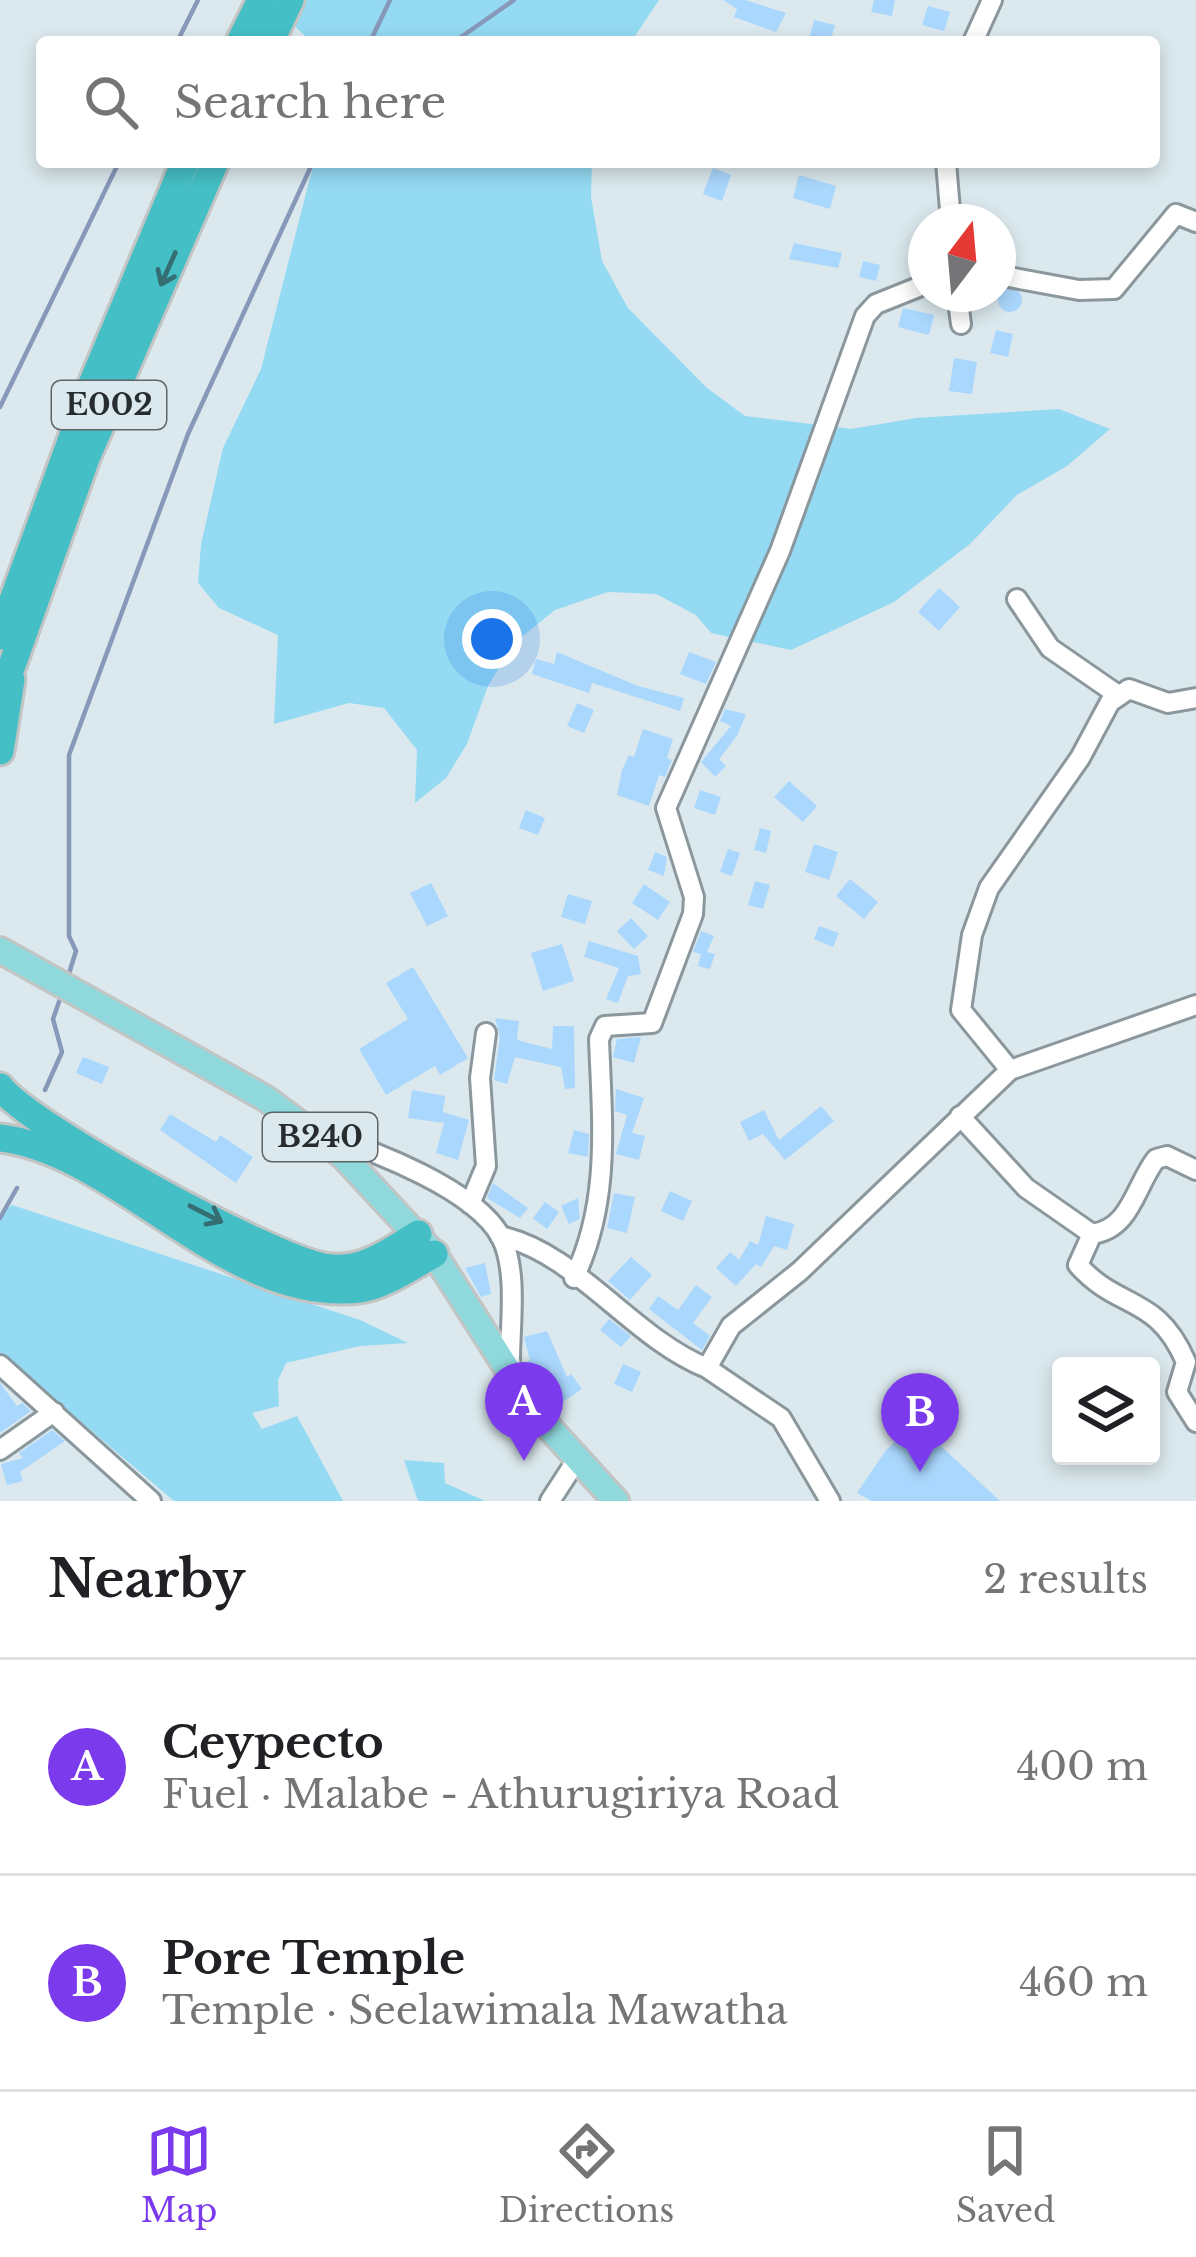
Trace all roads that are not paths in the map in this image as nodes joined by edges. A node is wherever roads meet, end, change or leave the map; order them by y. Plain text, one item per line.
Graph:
1 (261, 0) edge
2 (290, 0) edge
3 (992, 0) edge
4 (244, 36) edge
5 (273, 36) edge
6 (976, 36) edge
7 (183, 168) edge
8 (212, 168) edge
9 (946, 168) edge
10 (950, 204) edge
11 (1196, 222) edge
12 (1016, 278) edge
13 (908, 291) edge
14 (960, 312) edge
15 (961, 324) dead end
16 (47, 503) junction
17 (1017, 599) dead end
18 (0, 603) edge
19 (7, 644) edge
20 (1124, 692) junction
21 (1196, 698) edge
22 (0, 699) edge
23 (0, 751) edge
24 (0, 950) edge
25 (1196, 1005) edge
26 (486, 1033) dead end
27 (1010, 1070) junction
28 (0, 1087) edge
29 (960, 1116) junction
30 (314, 1132) junction
31 (0, 1138) edge
32 (1196, 1170) edge
33 (470, 1204) junction
34 (1092, 1234) junction
35 (500, 1236) junction
36 (426, 1244) junction
37 (574, 1278) junction
38 (0, 1365) edge
39 (510, 1368) junction
40 (707, 1368) junction
41 (54, 1412) junction
42 (1196, 1422) edge
43 (0, 1450) edge
44 (576, 1461) junction
45 (151, 1501) edge
46 (550, 1501) edge
47 (616, 1501) edge
48 (830, 1501) edge

1 - 4 highway
2 - 5 highway
3 - 6 street
7 - 16 highway, E002
8 -> 19 highway, E002
9 - 10 street
11 - 12 street
13 - 37 street
14 - 15 street
16 - 18 highway
16 - 19 highway, E002
17 - 20 street
19 - 22 highway, E002
19 - 23 highway
20 - 21 street
20 - 27 street
24 - 30 main road, B240
25 - 27 street
26 - 33 street
27 - 29 street
28 -> 36 highway
29 - 34 street
29 - 40 street
30 - 33 street
30 - 36 main road, B240
31 - 36 highway
32 - 34 street
33 - 35 street
34 - 42 street
35 - 37 street
35 - 39 street
36 - 39 main road, B240
37 - 40 street
38 - 41 street
39 - 44 main road, B240
40 - 48 street
41 - 43 street
41 - 45 street
44 - 46 street
44 - 47 main road, B240

